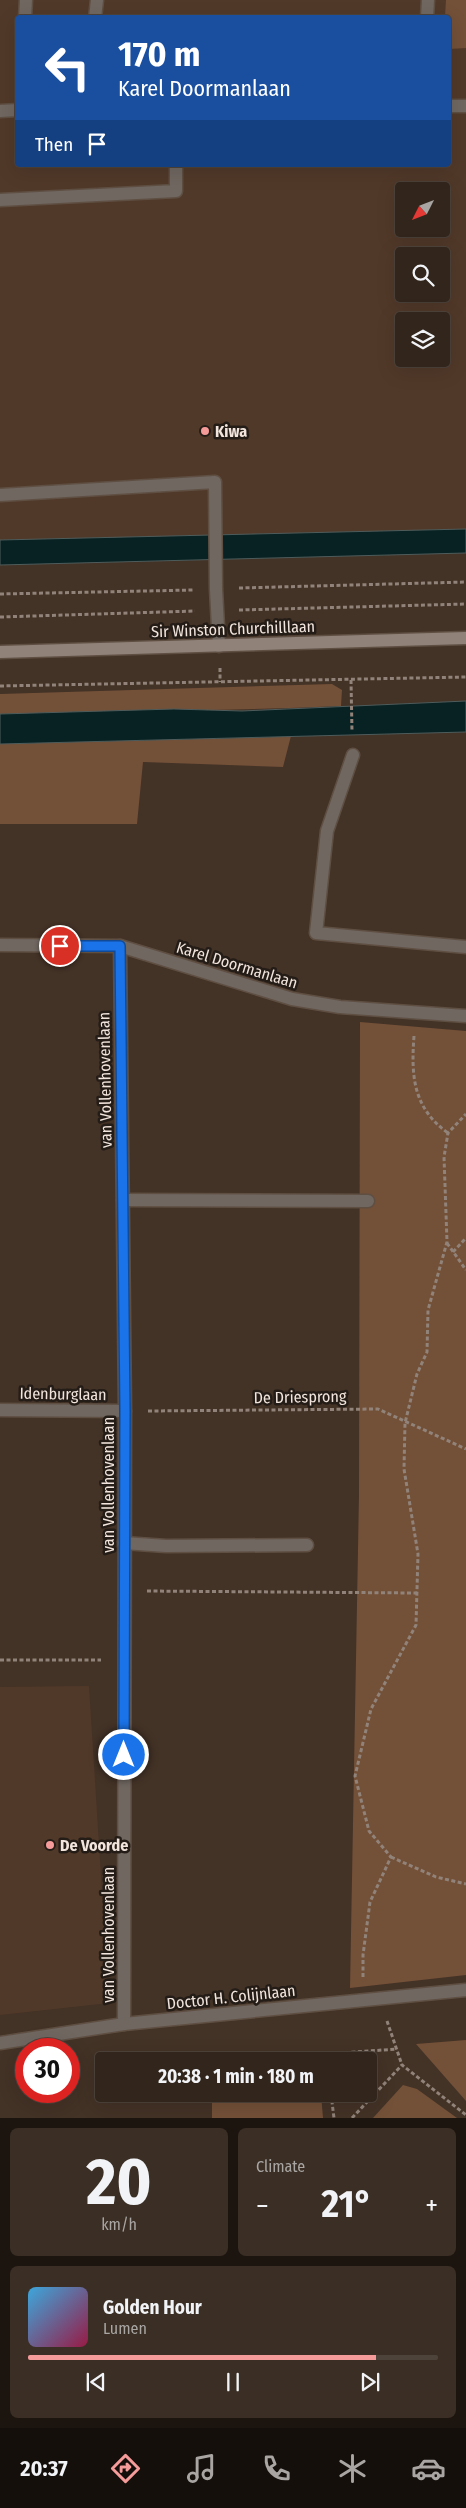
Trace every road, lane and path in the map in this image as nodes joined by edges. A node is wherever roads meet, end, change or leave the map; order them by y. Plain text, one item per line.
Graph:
1 (26, 0) edge
2 (96, 0) edge
3 (428, 0) edge
4 (25, 15) edge
5 (95, 15) edge
6 (427, 15) edge
7 (451, 106) edge
8 (466, 106) edge
9 (15, 107) edge
10 (0, 111) edge
11 (176, 167) edge
12 (0, 200) edge
13 (0, 495) edge
14 (466, 638) edge
15 (219, 646) junction
16 (0, 652) edge
17 (466, 676) edge
18 (351, 680) junction
19 (0, 686) edge
20 (352, 735) dead end
21 (353, 755) dead end
22 (0, 946) edge
23 (120, 946) junction
24 (466, 947) edge
25 (415, 1013) junction
26 (466, 1016) edge
27 (466, 1114) edge
28 (448, 1133) junction
29 (123, 1200) junction
30 (368, 1201) dead end
31 (466, 1238) edge
32 (447, 1242) junction
33 (453, 1252) junction
34 (466, 1270) edge
35 (0, 1410) edge
36 (125, 1411) junction
37 (405, 1423) junction
38 (466, 1449) edge
39 (124, 1543) junction
40 (307, 1545) dead end
41 (124, 1591) junction
42 (417, 1593) junction
43 (124, 1659) junction
44 (0, 1660) edge
45 (391, 1857) junction
46 (466, 1884) edge
47 (466, 1990) edge
48 (379, 1998) junction
49 (364, 2000) junction
50 (124, 2024) junction
51 (0, 2043) edge
52 (397, 2049) junction
53 (354, 2052) edge
54 (402, 2065) junction
55 (332, 2102) edge
56 (466, 2115) edge
57 (334, 2118) edge
58 (352, 2118) edge

1 - 4 street
2 - 5 street
3 - 6 street
7 - 8 street
9 - 10 street
11 - 12 street
13 - 15 street
14 - 15 street, Sir Winston Churchilllaan
15 - 16 street, Sir Winston Churchilllaan
17 - 18 path
18 - 19 path
18 - 20 path
21 - 24 street
22 - 23 street, Karel Doormanlaan
23 - 25 street, Karel Doormanlaan
23 - 29 street, van Vollenhovenlaan
25 - 26 street, Karel Doormanlaan
25 - 28 path
27 - 28 path
28 - 32 path
29 - 30 street
29 - 36 street, van Vollenhovenlaan
31 - 33 path
32 - 33 path
32 - 37 path
33 - 34 path
35 - 36 street, Idenburglaan
36 - 37 path, De Driesprong
36 - 39 street, van Vollenhovenlaan
37 - 38 path, De Driesprong
37 - 42 path
39 - 40 street
39 - 41 street, van Vollenhovenlaan
41 - 42 path
41 - 43 street, van Vollenhovenlaan
42 - 45 path
43 - 44 path
43 - 50 street, van Vollenhovenlaan
45 - 46 path
45 - 49 path
47 - 48 street, Doctor H. Colijnlaan
48 - 49 street, Doctor H. Colijnlaan
48 - 52 path
49 - 50 street, Doctor H. Colijnlaan
50 - 51 street, Doctor H. Colijnlaan
52 - 53 path
52 - 54 path
54 - 56 path
54 - 58 path
55 - 57 path

